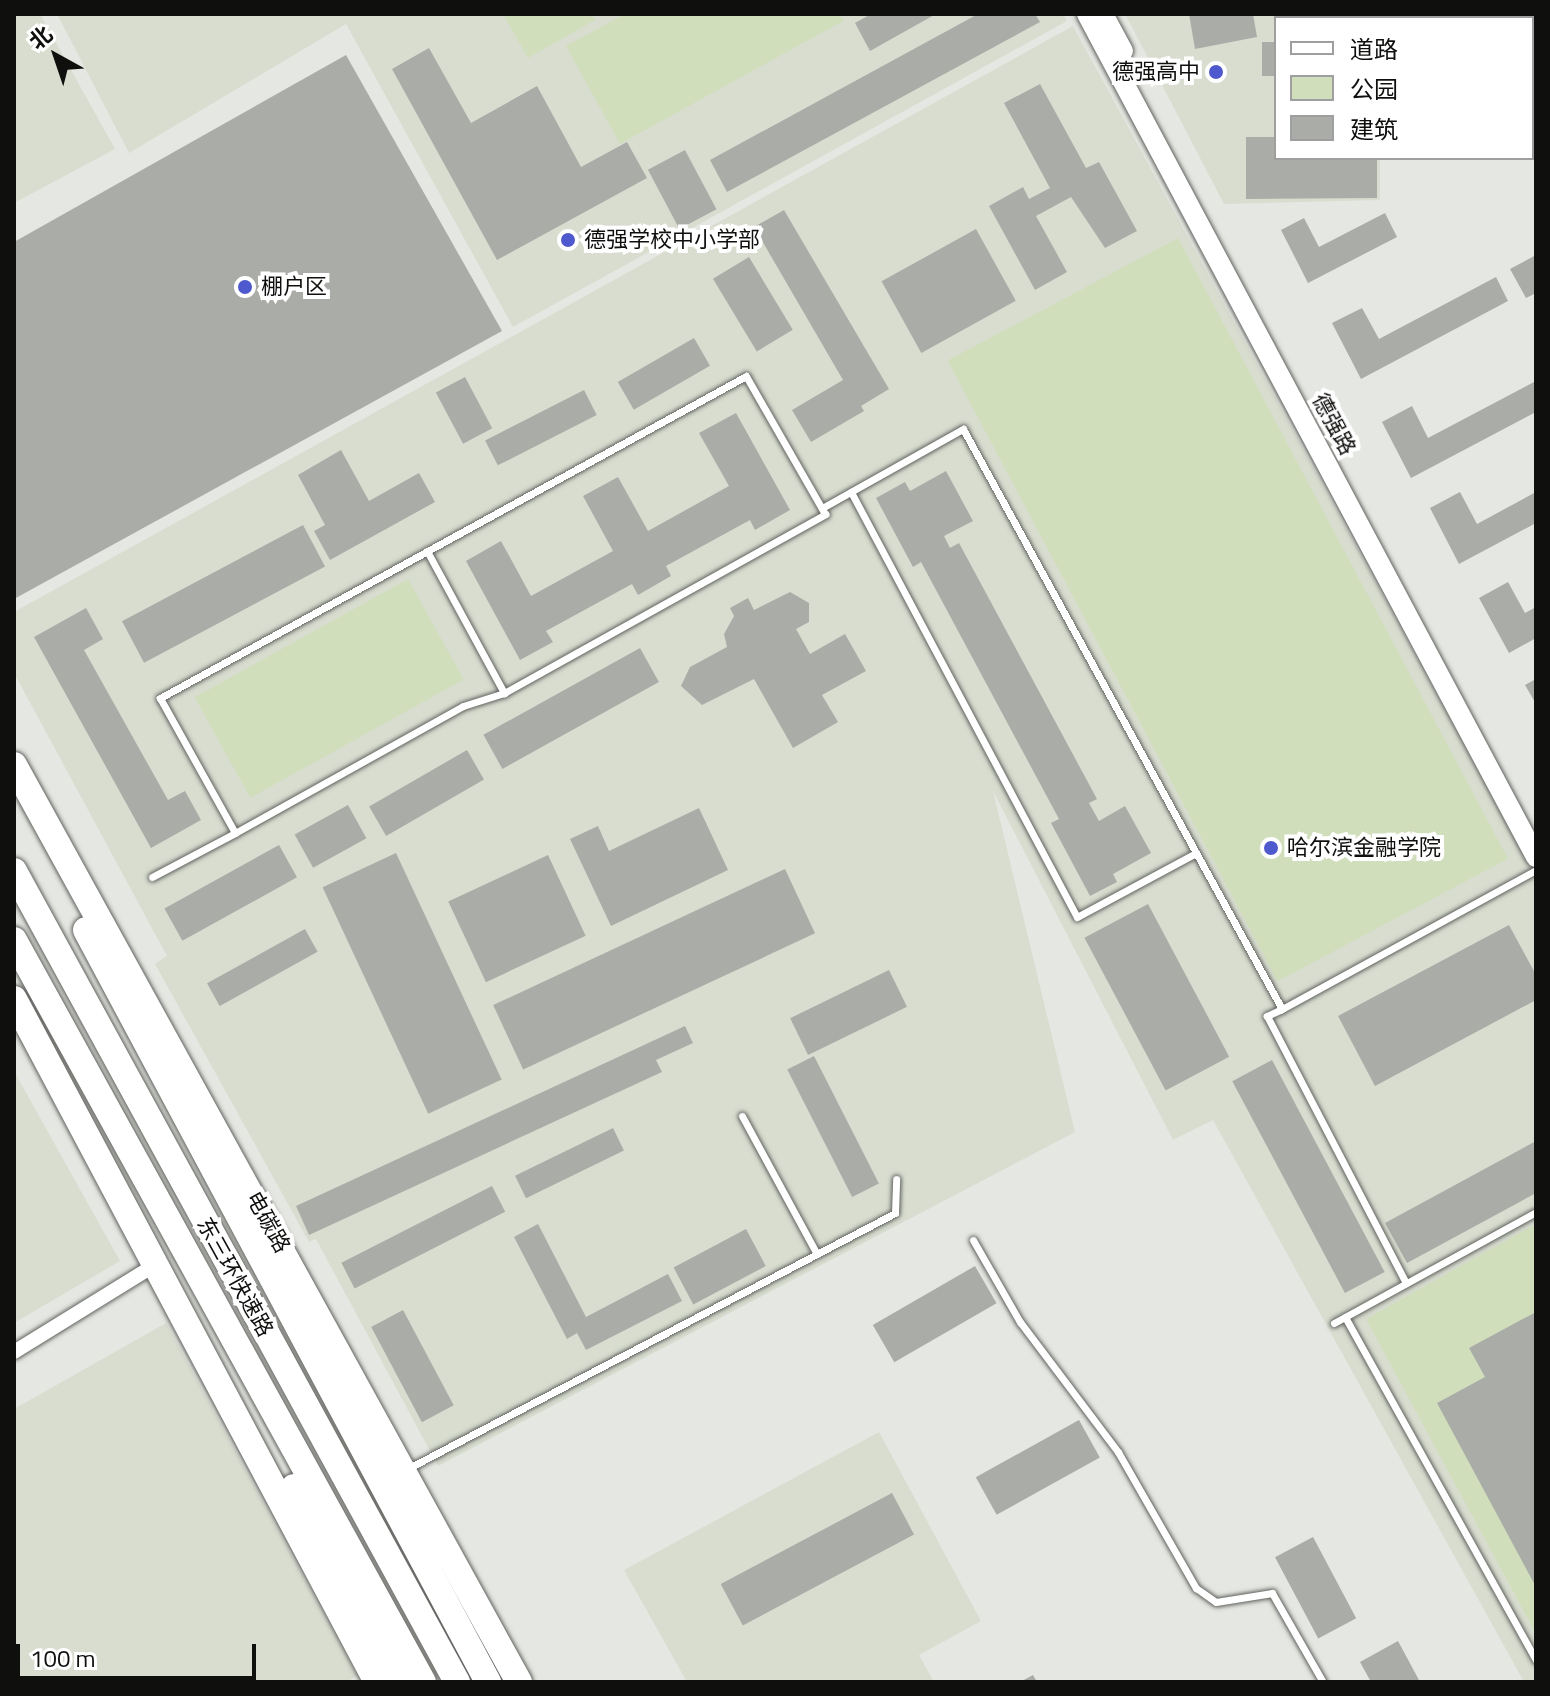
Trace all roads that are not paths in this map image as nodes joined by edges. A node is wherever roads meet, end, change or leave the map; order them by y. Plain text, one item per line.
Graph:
1 (1087, 14) edge
2 (1103, 14) edge
3 (851, 492) junction
4 (822, 508) junction
5 (427, 551) junction
6 (504, 693) junction
7 (14, 765) edge
8 (14, 798) edge
9 (235, 833) junction
10 (1536, 833) edge
11 (1196, 853) junction
12 (1536, 857) edge
13 (1536, 870) edge
14 (14, 871) edge
15 (152, 877) dead end
16 (14, 940) edge
17 (14, 975) edge
18 (14, 999) edge
19 (1282, 1009) junction
20 (742, 1116) dead end
21 (896, 1179) dead end
22 (1536, 1212) edge
23 (973, 1240) dead end
24 (817, 1254) junction
25 (155, 1265) junction
26 (1406, 1283) junction
27 (1345, 1317) junction
28 (1334, 1323) dead end
29 (14, 1352) edge
30 (405, 1470) junction
31 (1536, 1660) edge
32 (377, 1682) edge
33 (400, 1682) edge
34 (423, 1682) edge
35 (457, 1682) edge
36 (488, 1682) edge
37 (519, 1682) edge
38 (1323, 1682) edge

1 - 12 street, 德强路
2 - 10 street, 德强路
3 - 4 lane
3 - 11 lane
3 - 11 lane
4 - 5 lane
4 - 6 lane
5 - 6 lane
5 - 9 lane
6 - 9 lane
7 - 30 highway, 电碳路
8 - 36 highway
9 - 15 lane
11 - 19 lane
13 - 19 lane
14 - 35 highway, 东三环快速路
16 - 34 highway, 东三环快速路
17 - 33 highway
18 - 25 highway
19 - 26 lane
20 - 24 lane
21 - 24 lane
22 - 26 lane
23 - 38 lane
24 - 30 lane
25 - 29 street
25 - 32 highway
26 - 27 lane
27 - 28 lane
27 - 31 lane
30 - 37 highway, 电碳路

